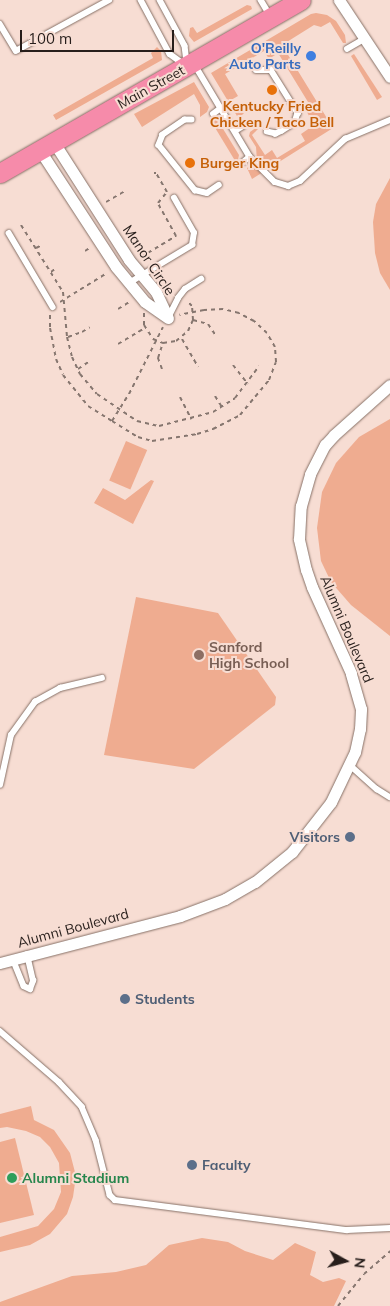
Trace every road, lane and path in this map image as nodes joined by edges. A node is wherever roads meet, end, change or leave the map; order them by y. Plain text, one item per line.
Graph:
1 (109, 0) edge
2 (141, 0) edge
3 (160, 0) edge
4 (301, 0) edge
5 (339, 0) edge
6 (265, 4) edge
7 (0, 24) edge
8 (364, 39) junction
9 (347, 49) dead end
10 (191, 64) junction
11 (256, 70) dead end
12 (390, 77) edge
13 (221, 108) junction
14 (213, 114) dead end
15 (192, 120) dead end
16 (390, 120) edge
17 (243, 126) dead end
18 (235, 131) junction
19 (267, 132) dead end
20 (46, 145) junction
21 (250, 157) junction
22 (244, 162) dead end
23 (2, 169) edge
24 (154, 173) dead end
25 (219, 184) dead end
26 (125, 191) dead end
27 (174, 198) dead end
28 (100, 206) dead end
29 (160, 207) junction
30 (155, 210) dead end
31 (21, 225) dead end
32 (9, 233) dead end
33 (42, 245) dead end
34 (36, 248) junction
35 (137, 260) dead end
36 (116, 267) junction
37 (56, 268) dead end
38 (50, 272) junction
39 (140, 275) junction
40 (200, 280) dead end
41 (129, 282) junction
42 (64, 299) junction
43 (135, 299) dead end
44 (53, 307) junction
45 (118, 309) dead end
46 (168, 318) junction
47 (193, 320) dead end
48 (90, 326) dead end
49 (145, 328) dead end
50 (216, 336) dead end
51 (67, 337) junction
52 (182, 338) dead end
53 (163, 343) dead end
54 (118, 344) dead end
55 (90, 361) dead end
56 (234, 365) dead end
57 (259, 366) dead end
58 (198, 367) dead end
59 (78, 369) junction
60 (162, 369) dead end
61 (248, 384) junction
62 (390, 385) edge
63 (215, 396) dead end
64 (180, 397) dead end
65 (222, 407) junction
66 (120, 409) junction
67 (191, 419) junction
68 (112, 422) junction
69 (102, 678) dead end
70 (350, 766) junction
71 (0, 784) edge
72 (390, 797) edge
73 (27, 955) junction
74 (13, 959) junction
75 (0, 963) edge
76 (0, 1031) edge
77 (390, 1228) edge
78 (390, 1251) edge
79 (338, 1306) edge

1 - 7 lane
2 - 10 lane
3 - 10 lane
4 - 6 highway, Main Street
5 - 8 street
6 - 10 highway, Main Street
8 - 9 lane
8 - 12 street
10 - 13 lane
10 - 20 highway, Main Street
11 - 19 lane
13 - 14 lane
13 - 18 lane
15 - 25 lane
16 - 21 lane
17 - 18 lane
18 - 21 lane
20 - 23 highway, Main Street
20 - 36 street, Manor Circle
20 - 39 street, Manor Circle
21 - 22 lane
24 - 29 path
26 - 28 path
27 - 39 lane
29 - 30 path
29 - 35 path
31 - 34 path
32 - 44 lane
33 - 34 path
34 - 38 path
36 - 41 street, Manor Circle
36 - 42 path
37 - 38 path
38 - 42 path
39 - 41 lane
39 - 46 street, Manor Circle
40 - 46 lane
41 - 46 street, Manor Circle
42 - 44 path
42 - 51 path
43 - 45 path
44 - 68 path
46 - 66 path
46 - 68 path
47 - 50 path
48 - 51 path
49 - 54 path
51 - 59 path
52 - 58 path
53 - 60 path
55 - 59 path
56 - 61 path
57 - 61 path
59 - 66 path
61 - 65 path
62 - 70 street, Alumni Boulevard
63 - 65 path
64 - 67 path
65 - 67 path
66 - 67 path
66 - 68 path
69 - 71 lane
70 - 72 lane
70 - 73 street, Alumni Boulevard
73 - 74 street, Alumni Boulevard
73 - 74 lane
74 - 75 street, Alumni Boulevard
76 - 77 lane
78 - 79 path

